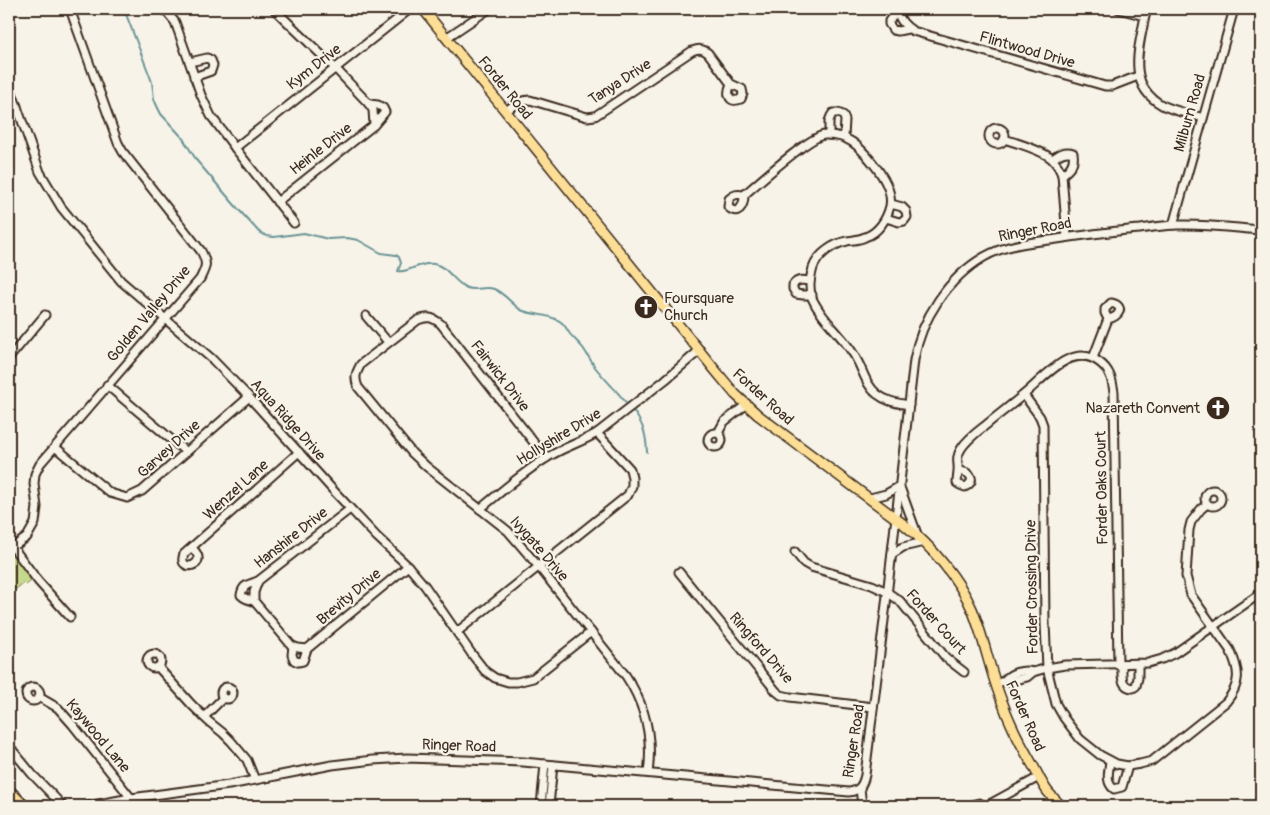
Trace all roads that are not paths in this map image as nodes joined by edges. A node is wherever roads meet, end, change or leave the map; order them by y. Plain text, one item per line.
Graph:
1 (70, 9) edge
2 (164, 9) edge
3 (274, 9) edge
4 (410, 9) edge
5 (423, 9) edge
6 (489, 9) edge
7 (1119, 9) edge
8 (1234, 9) edge
9 (899, 11) edge
10 (1145, 12) edge
11 (908, 28) junction
12 (446, 38) junction
13 (190, 62) junction
14 (335, 68) junction
15 (194, 76) junction
16 (1138, 76) junction
17 (9, 84) edge
18 (731, 84) dead end
19 (369, 104) junction
20 (17, 106) junction
21 (9, 108) edge
22 (506, 111) junction
23 (1203, 118) junction
24 (374, 125) junction
25 (829, 135) junction
26 (844, 137) junction
27 (1004, 138) dead end
28 (235, 148) junction
29 (1053, 159) junction
30 (1062, 175) junction
31 (744, 195) dead end
32 (277, 202) junction
33 (890, 204) junction
34 (886, 218) junction
35 (294, 223) dead end
36 (1173, 225) junction
37 (1261, 230) edge
38 (1067, 237) junction
39 (810, 281) junction
40 (812, 295) junction
41 (45, 315) dead end
42 (366, 316) dead end
43 (165, 319) junction
44 (1108, 319) dead end
45 (388, 342) junction
46 (700, 350) junction
47 (9, 358) edge
48 (1093, 358) junction
49 (107, 385) junction
50 (1024, 394) junction
51 (249, 397) junction
52 (747, 404) junction
53 (909, 405) junction
54 (597, 433) junction
55 (718, 433) dead end
56 (54, 447) junction
57 (186, 452) junction
58 (299, 452) junction
59 (546, 458) junction
60 (958, 471) dead end
61 (900, 486) junction
62 (870, 498) junction
63 (1207, 504) dead end
64 (350, 509) junction
65 (480, 509) junction
66 (896, 518) junction
67 (917, 534) junction
68 (924, 542) junction
69 (11, 545) edge
70 (192, 548) dead end
71 (795, 552) dead end
72 (892, 554) junction
73 (408, 566) junction
74 (539, 567) junction
75 (679, 572) dead end
76 (258, 582) junction
77 (887, 592) junction
78 (1261, 593) edge
79 (254, 601) junction
80 (70, 617) dead end
81 (1213, 627) junction
82 (457, 632) junction
83 (591, 632) junction
84 (293, 646) junction
85 (307, 649) junction
86 (1120, 664) junction
87 (1138, 664) junction
88 (158, 666) dead end
89 (1047, 668) junction
90 (964, 672) dead end
91 (1000, 683) junction
92 (39, 696) dead end
93 (223, 698) dead end
94 (873, 707) junction
95 (204, 717) junction
96 (9, 746) edge
97 (1110, 761) junction
98 (545, 764) junction
99 (553, 765) junction
100 (1128, 766) junction
101 (648, 773) junction
102 (1039, 777) junction
103 (255, 780) junction
104 (860, 788) junction
105 (9, 791) edge
106 (131, 798) junction
107 (1261, 804) edge
108 (24, 806) edge
109 (63, 806) edge
110 (87, 806) edge
111 (540, 806) edge
112 (549, 806) edge
113 (862, 806) edge
114 (973, 806) edge
115 (986, 806) edge
116 (1061, 806) edge
117 (1258, 806) edge

1 - 43 street, Golden Valley Drive
2 - 13 street
3 - 14 street
4 - 14 street, Kym Drive
5 - 12 main road, Forder Road
6 - 12 street
7 - 10 street
8 - 23 street, Milburn Road
9 - 11 street, Flintwood Drive
9 - 11 street, Flintwood Drive
10 - 16 street
11 - 16 street, Flintwood Drive
12 - 22 main road, Forder Road
13 - 15 street
13 - 15 street
14 - 19 street
14 - 28 street, Kym Drive
15 - 28 street
16 - 23 street
17 - 20 street, Aqua Ridge Drive
18 - 22 street, Tanya Drive
19 - 24 street, Heinle Drive
19 - 24 street
20 - 21 street
20 - 43 street, Aqua Ridge Drive
22 - 46 main road, Forder Road
23 - 36 street, Milburn Road
24 - 32 street, Heinle Drive
25 - 26 street
25 - 26 street
25 - 31 street
26 - 33 street
27 - 29 street
28 - 32 street
29 - 30 street
29 - 30 street
30 - 38 street
32 - 35 street
33 - 34 street
33 - 34 street
34 - 39 street
36 - 37 street, Ringer Road
36 - 38 street, Ringer Road
38 - 53 street, Ringer Road
39 - 40 street
39 - 40 street
40 - 53 street
41 - 47 street
42 - 45 street
43 - 49 street, Golden Valley Drive
43 - 51 street, Aqua Ridge Drive
44 - 48 street
45 - 59 street, Fairwick Drive
45 - 65 street, Ivygate Drive
46 - 52 main road, Forder Road
46 - 54 street, Hollyshire Drive
48 - 50 street
48 - 86 street, Forder Oaks Court
49 - 56 street, Golden Valley Drive
49 - 57 street
50 - 60 street
50 - 89 street, Forder Crossing Drive
51 - 57 street, Garvey Drive
51 - 58 street, Aqua Ridge Drive
52 - 55 street
52 - 62 main road, Forder Road
53 - 61 street, Ringer Road
54 - 59 street, Hollyshire Drive
54 - 74 street
56 - 57 street, Garvey Drive
56 - 69 street, Golden Valley Drive
58 - 64 street, Aqua Ridge Drive
58 - 70 street, Wenzel Lane
59 - 65 street, Hollyshire Drive
61 - 62 street
61 - 66 street, Ringer Road
61 - 67 street
62 - 66 main road, Forder Road
63 - 81 street, Forder Crossing Drive
64 - 73 street, Aqua Ridge Drive
64 - 76 street, Hanshire Drive
65 - 74 street, Ivygate Drive
66 - 67 main road, Forder Road
66 - 72 street, Ringer Road
67 - 68 main road, Forder Road
68 - 72 street
68 - 91 main road, Forder Road
69 - 80 street
71 - 77 street, Forder Court
72 - 77 street, Ringer Road
73 - 82 street, Aqua Ridge Drive
73 - 85 street, Brevity Drive
74 - 82 street
74 - 83 street, Ivygate Drive
75 - 94 street, Ringford Drive
76 - 79 street, Hanshire Drive
76 - 79 street, Brevity Drive
77 - 90 street, Forder Court
77 - 94 street, Ringer Road
78 - 81 street
79 - 84 street, Brevity Drive
81 - 87 street
81 - 100 street, Forder Crossing Drive
82 - 83 street, Aqua Ridge Drive
83 - 101 street, Ivygate Drive
84 - 85 street
84 - 85 street, Brevity Drive
86 - 87 street
86 - 87 street, Forder Oaks Court
86 - 89 street
88 - 95 street
89 - 91 street
89 - 97 street, Forder Crossing Drive
91 - 102 main road, Forder Road
92 - 106 street, Kaywood Lane
93 - 95 street
94 - 104 street, Ringer Road
95 - 103 street
96 - 109 street
97 - 100 street, Forder Crossing Drive
97 - 100 street
98 - 99 street, Ringer Road
98 - 103 street, Ringer Road
98 - 111 street
99 - 101 street, Ringer Road
99 - 112 street
101 - 104 street, Ringer Road
102 - 115 street
102 - 116 main road, Forder Road
103 - 106 street, Ringer Road
104 - 113 street
105 - 108 highway
106 - 110 street, Ringer Road
107 - 117 street
114 - 115 street

